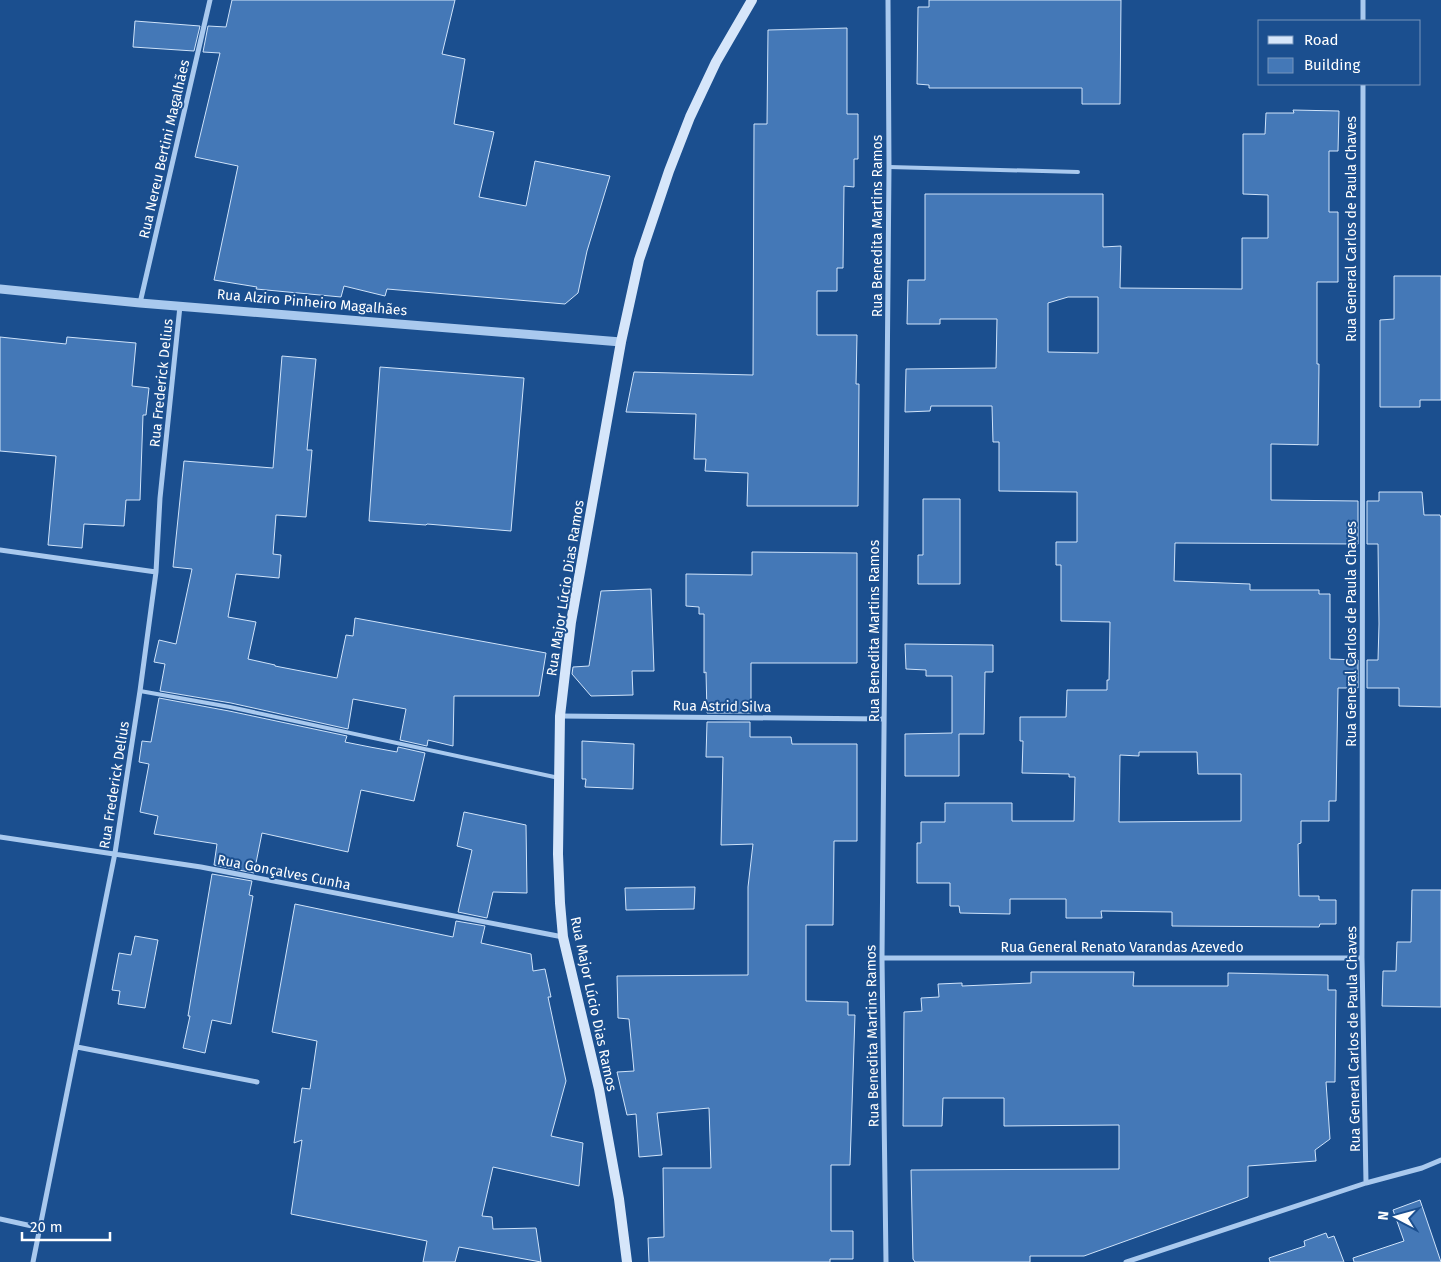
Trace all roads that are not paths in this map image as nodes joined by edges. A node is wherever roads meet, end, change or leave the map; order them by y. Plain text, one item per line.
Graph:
1 (210, 0) edge
2 (752, 0) edge
3 (888, 0) edge
4 (1363, 0) edge
5 (1363, 20) edge
6 (1363, 85) edge
7 (889, 166) junction
8 (1078, 172) dead end
9 (0, 289) edge
10 (140, 303) junction
11 (180, 306) junction
12 (621, 342) junction
13 (0, 550) edge
14 (156, 572) junction
15 (140, 691) junction
16 (560, 716) junction
17 (884, 719) junction
18 (559, 778) junction
19 (0, 837) edge
20 (116, 853) junction
21 (563, 936) junction
22 (882, 958) junction
23 (1362, 958) junction
24 (77, 1048) junction
25 (257, 1082) dead end
26 (1441, 1160) edge
27 (1366, 1183) junction
28 (0, 1219) edge
29 (41, 1228) junction
30 (33, 1262) edge
31 (628, 1262) edge
32 (886, 1262) edge
33 (1126, 1262) edge

1 - 10 street, Rua Nereu Bertini Magalhães
2 - 12 main road, Rua Major Lúcio Dias Ramos
3 - 7 street, Rua Benedita Martins Ramos
4 - 5 street
6 - 23 street, Rua General Carlos de Paula Chaves
7 - 8 lane
7 - 17 street, Rua Benedita Martins Ramos
9 - 10 street, Rua Alziro Pinheiro Magalhães
10 - 11 street, Rua Alziro Pinheiro Magalhães
11 - 12 street, Rua Alziro Pinheiro Magalhães
11 - 14 street, Rua Frederick Delius
12 - 16 main road, Rua Major Lúcio Dias Ramos
13 - 14 street
14 - 15 street, Rua Frederick Delius
15 - 18 lane
15 - 20 street, Rua Frederick Delius
16 - 17 street, Rua Astrid Silva
16 - 18 main road, Rua Major Lúcio Dias Ramos
17 - 22 street, Rua Benedita Martins Ramos
18 - 21 main road, Rua Major Lúcio Dias Ramos
19 - 20 street, Rua Gonçalves Cunha
20 - 21 street, Rua Gonçalves Cunha
20 - 24 street, Rua Frederick Delius
21 - 31 main road, Rua Major Lúcio Dias Ramos
22 - 23 street, Rua General Renato Varandas Azevedo
22 - 32 street, Rua Benedita Martins Ramos
23 - 27 street, Rua General Carlos de Paula Chaves
24 - 25 street
24 - 29 street, Rua Frederick Delius
26 - 27 street
27 - 33 street
28 - 29 street
29 - 30 street, Rua Frederick Delius

